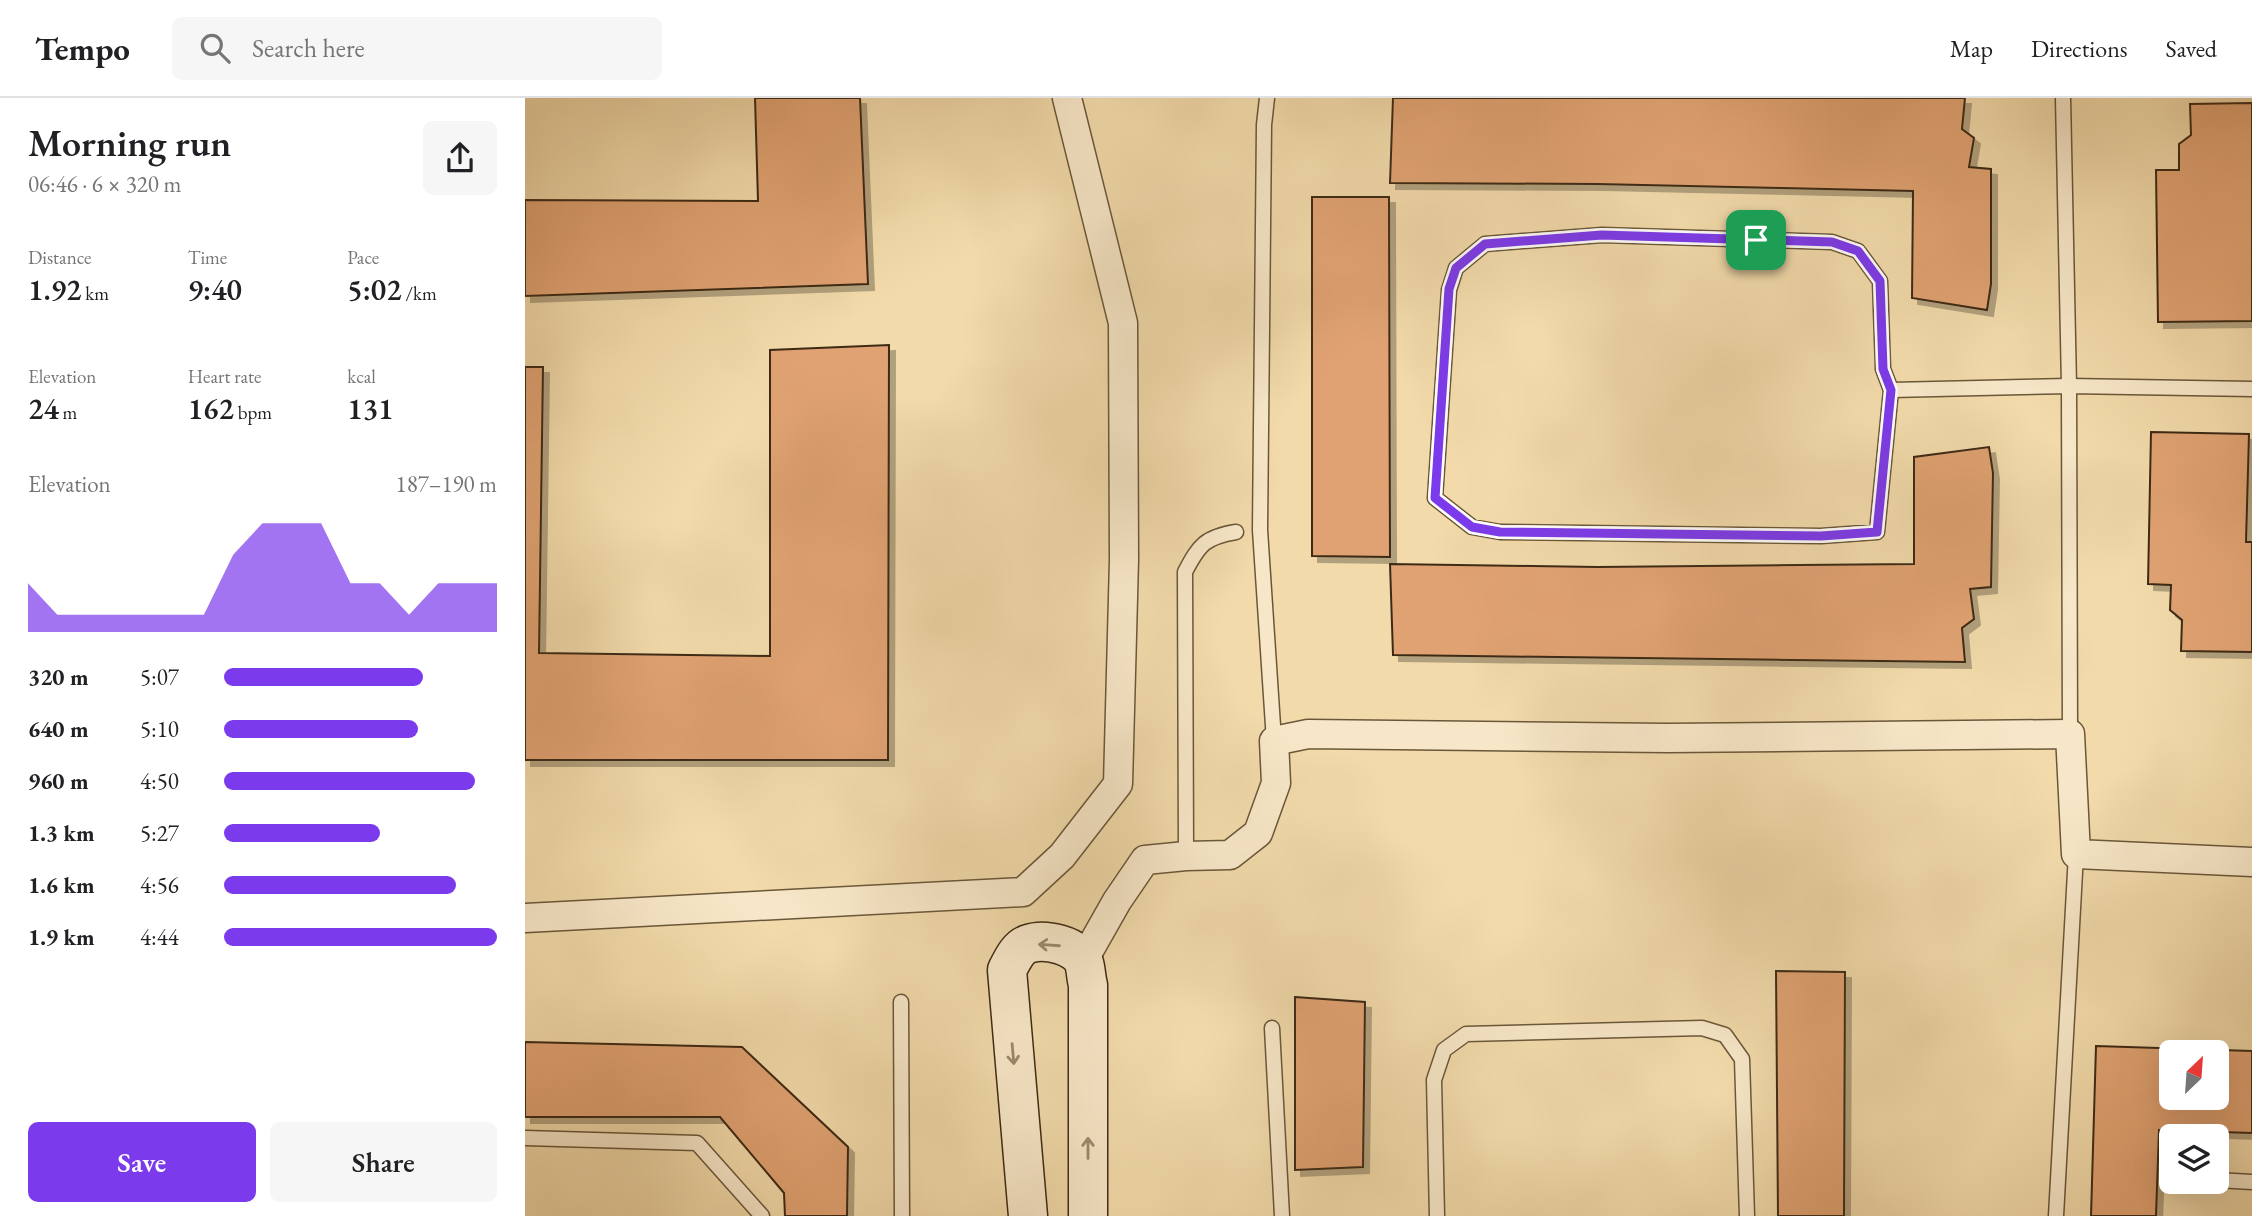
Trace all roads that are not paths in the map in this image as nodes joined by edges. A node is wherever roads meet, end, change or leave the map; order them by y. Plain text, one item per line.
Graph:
1 (1067, 98) edge
2 (1267, 98) edge
3 (2063, 98) edge
4 (2069, 386) junction
5 (2252, 389) edge
6 (1891, 390) junction
7 (1236, 532) dead end
8 (2070, 734) junction
9 (1275, 741) junction
10 (2076, 854) junction
11 (1186, 856) junction
12 (2252, 862) edge
13 (525, 918) edge
14 (1083, 961) junction
15 (901, 1002) dead end
16 (1272, 1028) dead end
17 (525, 1138) edge
18 (2229, 1181) edge
19 (2252, 1182) edge
20 (762, 1216) edge
21 (902, 1216) edge
22 (1028, 1216) edge
23 (1088, 1216) edge
24 (1282, 1216) edge
25 (1437, 1216) edge
26 (1748, 1216) edge
27 (2056, 1216) edge

1 - 13 street
2 - 9 lane
3 - 4 lane
4 - 5 lane
4 - 6 lane
4 - 8 lane
6 - 6 lane
7 - 11 lane
8 - 9 street
8 - 10 street
9 - 11 street
10 - 12 street
10 - 27 lane
11 - 14 street
14 -> 22 street
23 -> 14 street
15 - 21 lane
16 - 24 lane
17 - 20 lane
18 - 19 lane
25 - 26 lane

